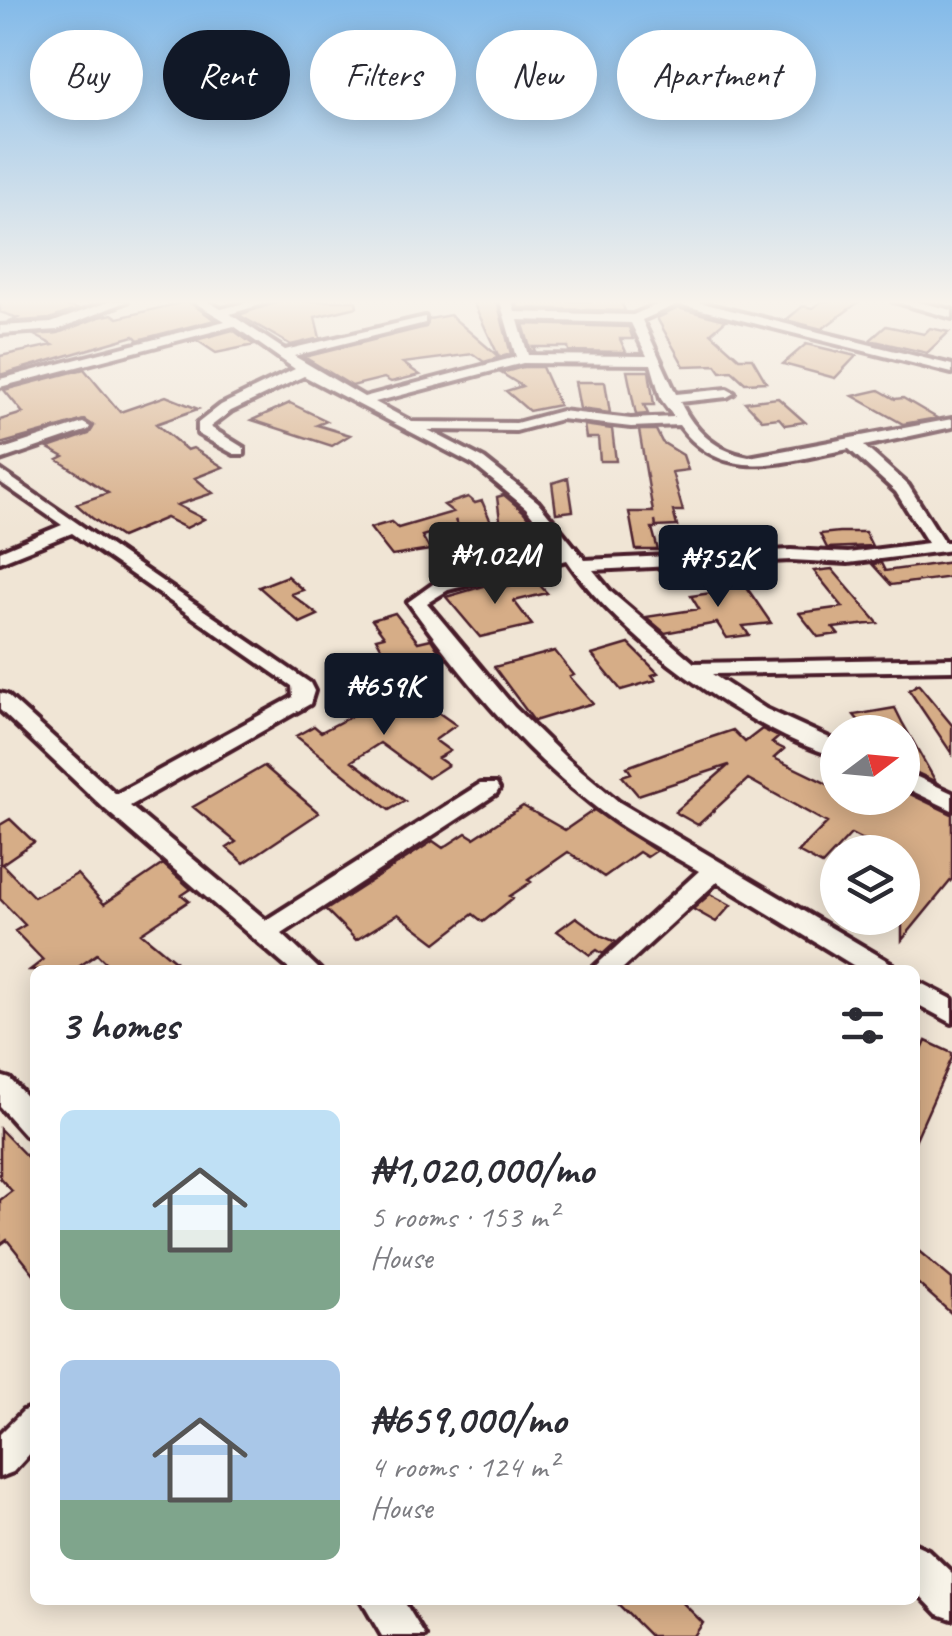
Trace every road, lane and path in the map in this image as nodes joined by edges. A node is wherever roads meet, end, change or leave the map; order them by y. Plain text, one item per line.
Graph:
1 (289, 377) edge
2 (318, 377) edge
3 (455, 377) edge
4 (661, 377) edge
5 (727, 394) dead end
6 (668, 399) junction
7 (364, 402) junction
8 (680, 421) junction
9 (952, 423) edge
10 (414, 425) junction
11 (83, 427) dead end
12 (852, 444) junction
13 (239, 451) dead end
14 (0, 455) edge
15 (0, 475) edge
16 (72, 526) junction
17 (944, 546) edge
18 (0, 557) edge
19 (574, 559) junction
20 (952, 664) edge
21 (689, 669) junction
22 (0, 699) edge
23 (820, 742) edge
24 (920, 787) edge
25 (488, 788) dead end
26 (952, 802) edge
27 (114, 804) junction
28 (715, 870) junction
29 (265, 933) junction
30 (301, 965) edge
31 (610, 965) edge
32 (874, 965) edge
33 (920, 993) edge
34 (952, 1012) edge
35 (2, 1095) edge
36 (30, 1121) edge
37 (30, 1428) edge
38 (0, 1459) edge
39 (920, 1568) edge
40 (952, 1600) edge

1 - 13 street
2 - 7 street
3 - 7 street
4 - 6 street
5 - 6 street
6 - 8 street
7 - 10 street
8 - 10 street
8 - 12 street
9 - 12 street
10 - 19 street
11 - 14 street
12 - 17 street
15 - 16 street
16 - 18 street
16 - 27 street
17 - 19 street
19 - 21 street
19 - 28 street
20 - 21 street
21 - 23 street
22 - 27 street
24 - 26 street
25 - 29 street
27 - 29 street
28 - 31 street
28 - 32 street
29 - 30 street
33 - 34 street
35 - 36 street
37 - 38 street
39 - 40 street

